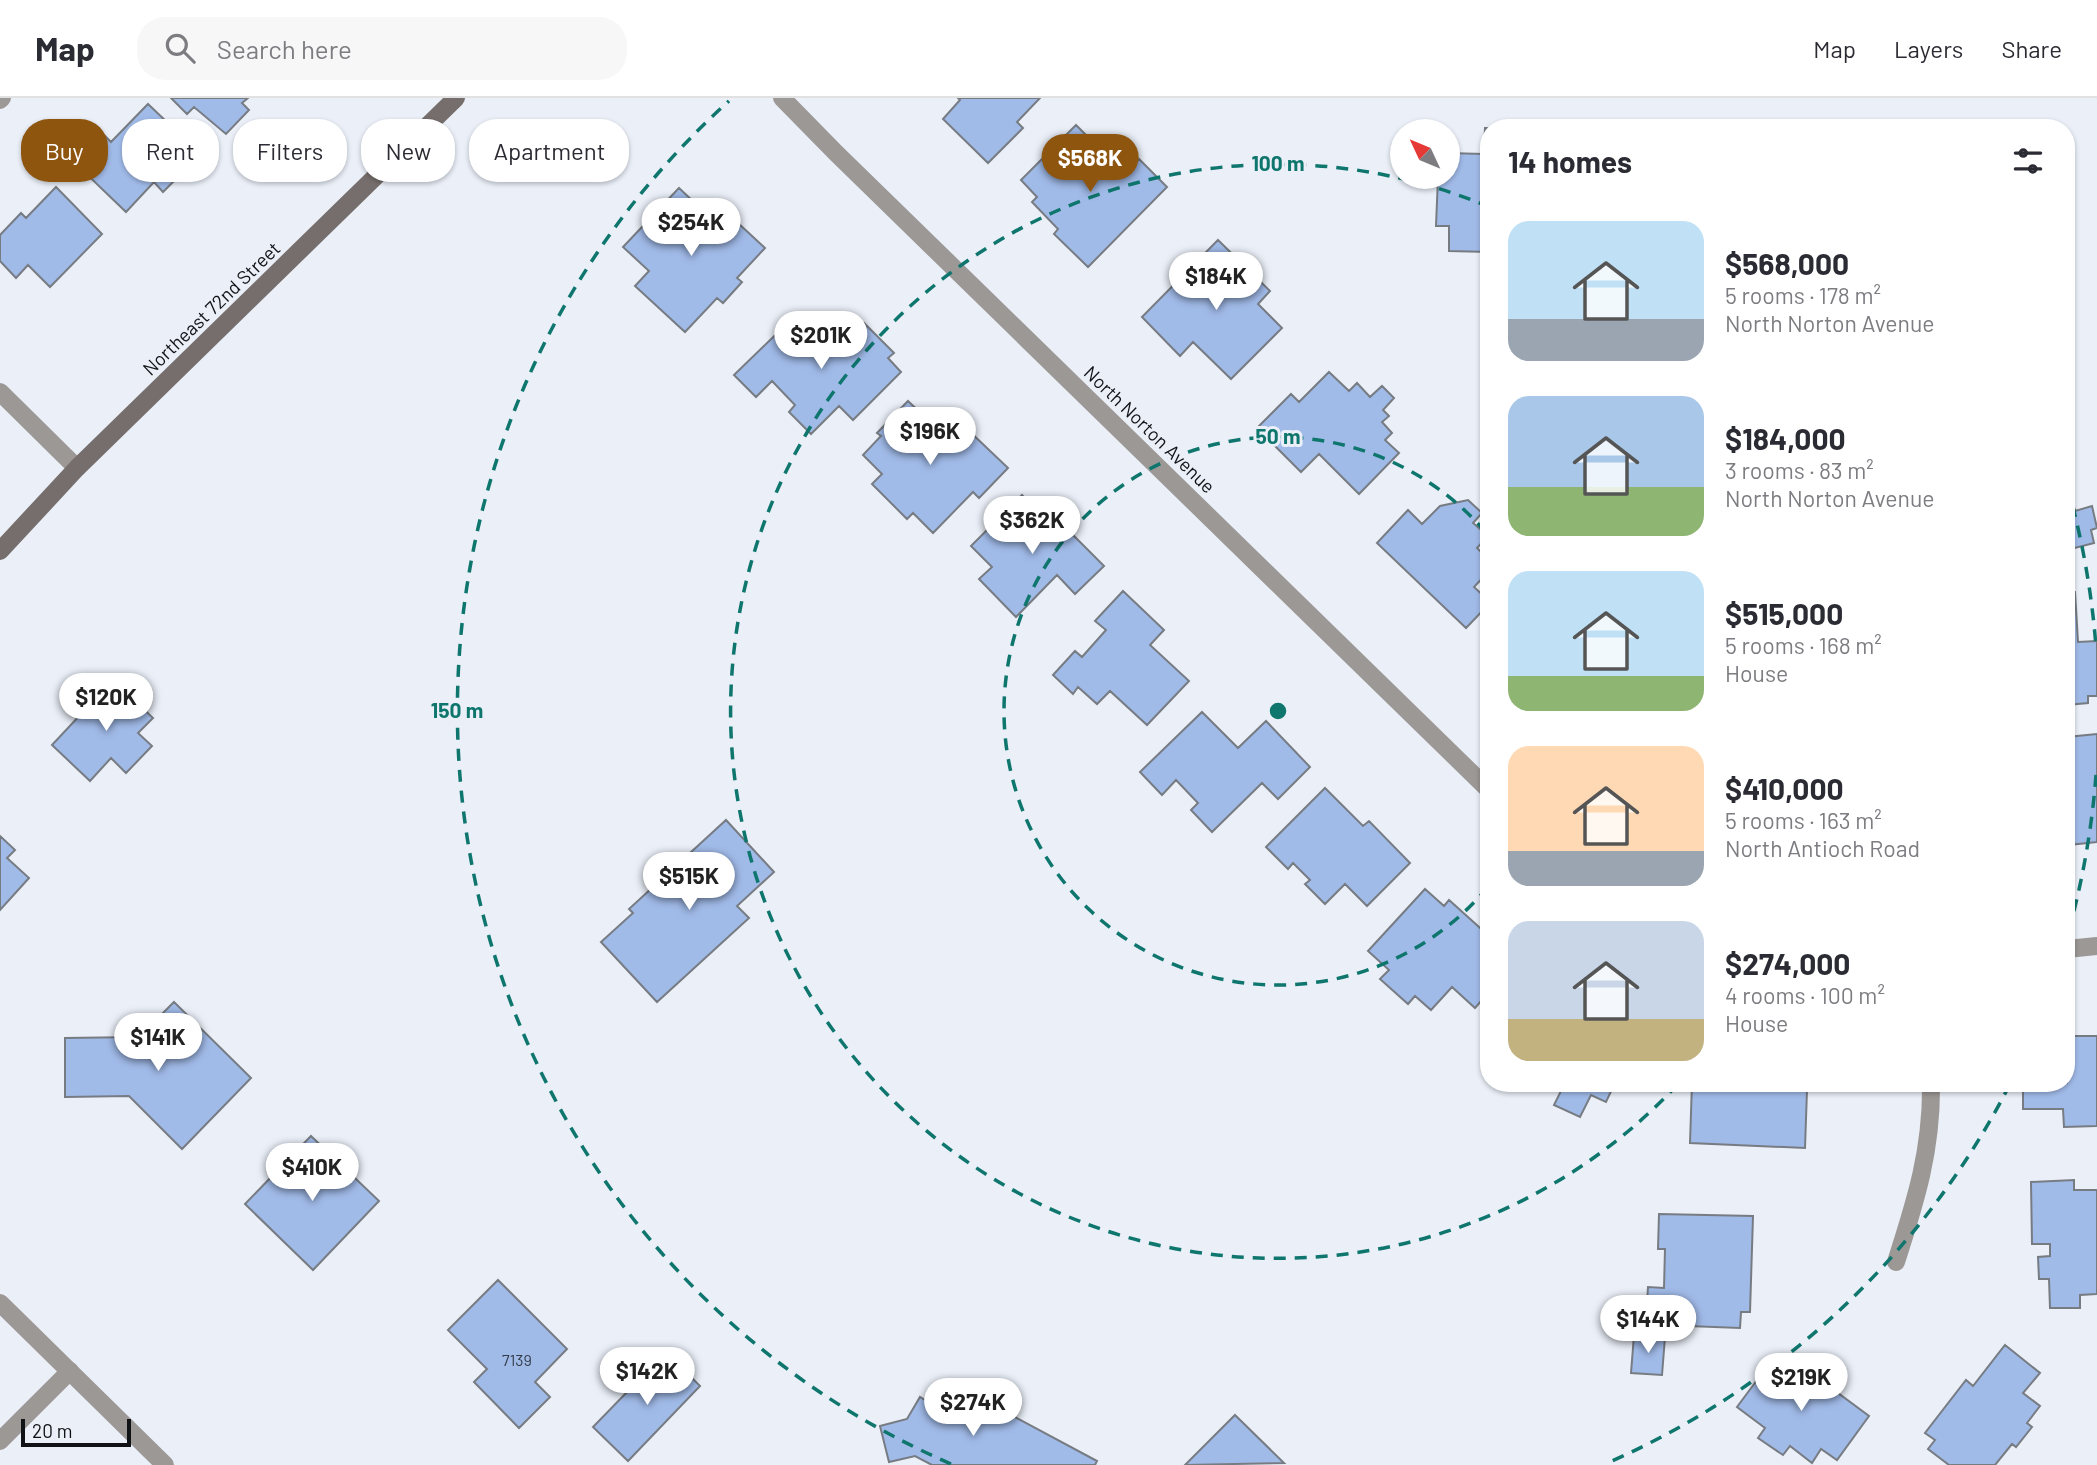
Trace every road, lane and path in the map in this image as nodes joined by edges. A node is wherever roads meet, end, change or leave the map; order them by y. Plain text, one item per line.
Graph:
1 (456, 98) edge
2 (782, 98) edge
3 (0, 392) edge
4 (77, 468) junction
5 (0, 551) edge
6 (1480, 781) edge
7 (2097, 946) edge
8 (2075, 948) edge
9 (1931, 1092) edge
10 (1896, 1262) dead end
11 (0, 1303) edge
12 (70, 1371) junction
13 (0, 1441) edge
14 (165, 1465) edge

1 - 4 main road, Northeast 72nd Street
2 - 6 street, North Norton Avenue
3 - 4 street
4 - 5 main road, Northeast 72nd Street
7 - 8 street
9 - 10 street
11 - 12 street
12 - 13 street
12 - 14 street

